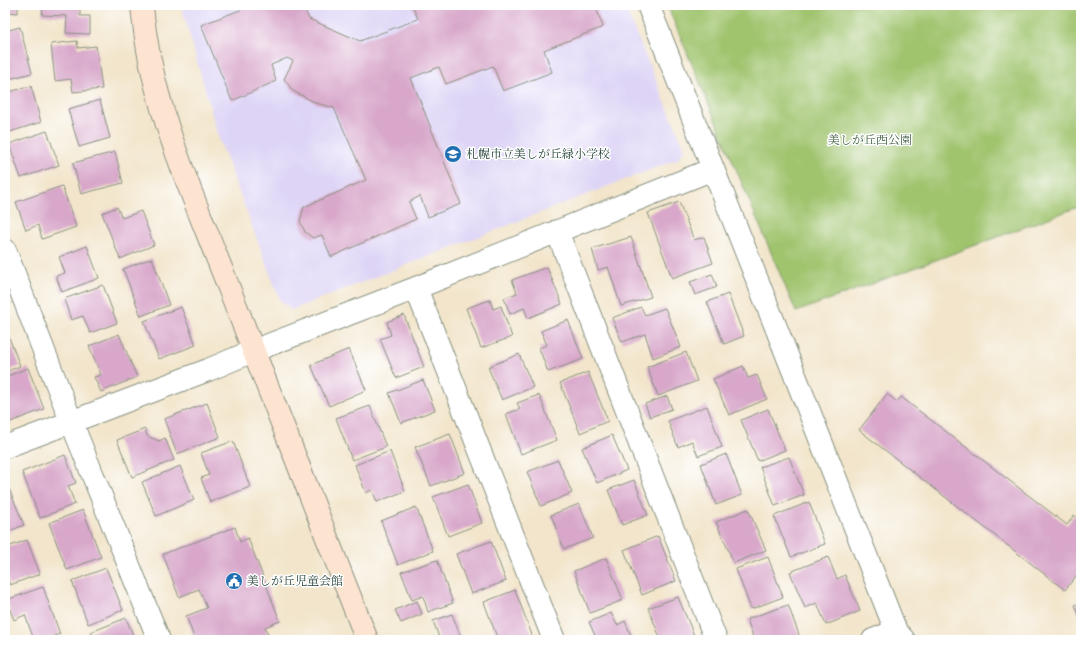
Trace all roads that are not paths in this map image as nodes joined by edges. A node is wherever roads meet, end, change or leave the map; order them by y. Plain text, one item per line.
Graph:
1 (142, 5) edge
2 (648, 5) edge
3 (713, 169) junction
4 (557, 231) junction
5 (5, 250) edge
6 (416, 288) junction
7 (253, 351) junction
8 (72, 421) junction
9 (5, 447) edge
10 (900, 635) edge
11 (159, 640) edge
12 (367, 640) edge
13 (554, 640) edge
14 (716, 640) edge
15 (873, 640) edge

1 - 7 street
2 - 3 street
3 - 4 street
3 - 10 street
4 - 6 street
4 - 14 street
5 - 8 street
6 - 7 street
6 - 13 street
7 - 8 street
7 - 12 street
8 - 9 street
8 - 11 street
10 - 15 street

